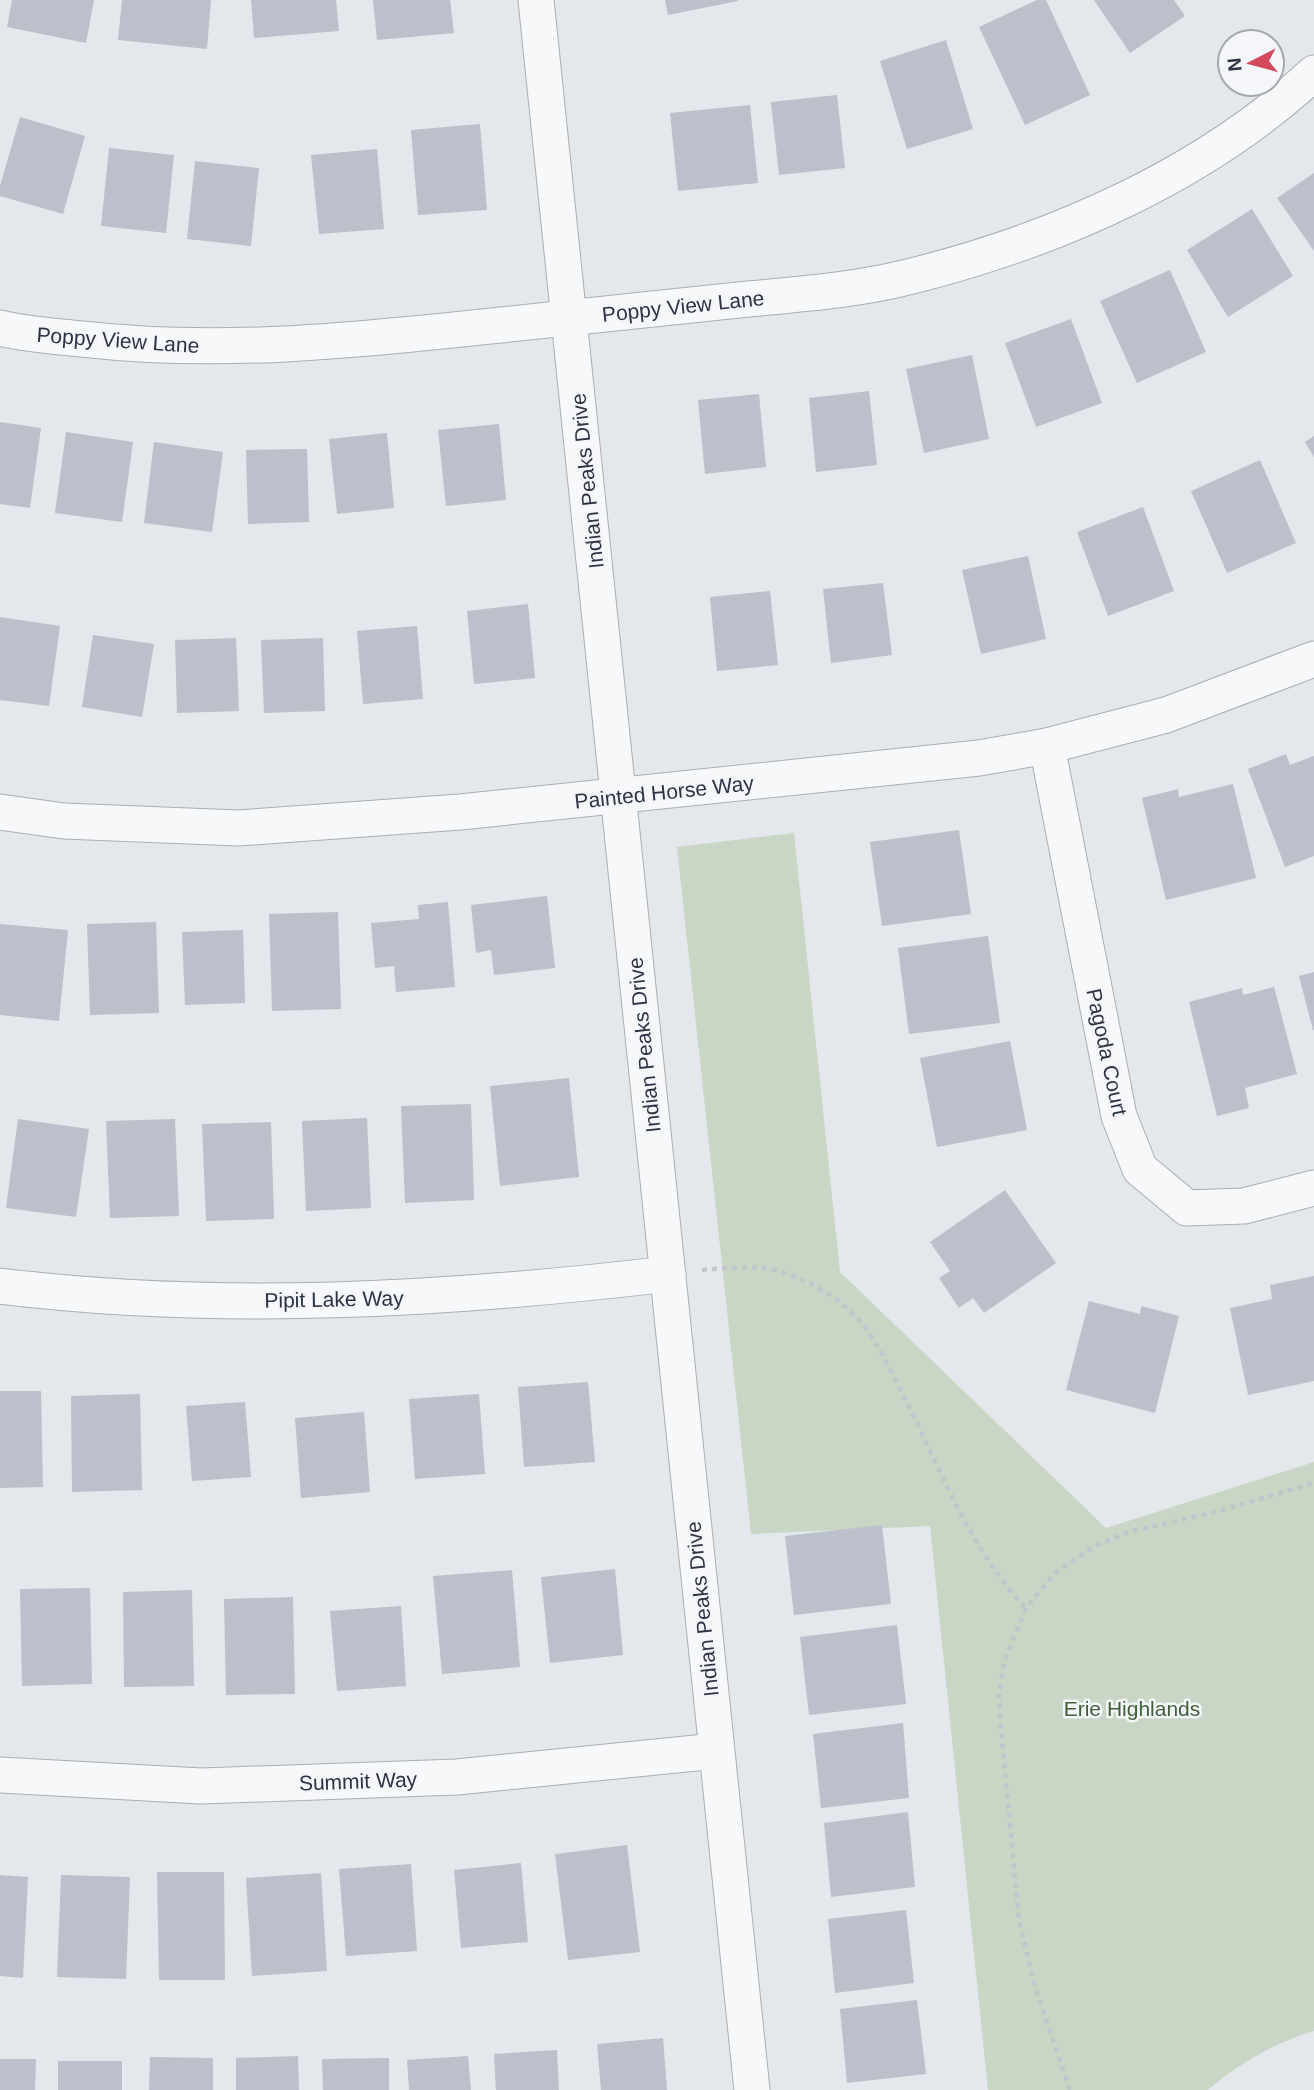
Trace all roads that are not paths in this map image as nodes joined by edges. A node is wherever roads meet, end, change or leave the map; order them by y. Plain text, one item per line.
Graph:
1 (536, 0) edge
2 (1314, 73) edge
3 (570, 318) junction
4 (0, 328) edge
5 (1314, 659) edge
6 (1047, 746) junction
7 (619, 797) junction
8 (0, 812) edge
9 (1314, 1188) edge
10 (683, 1272) junction
11 (0, 1286) edge
12 (716, 1751) junction
13 (0, 1775) edge
14 (752, 2090) edge

1 - 3 street, Indian Peaks Drive
2 - 3 street, Poppy View Lane
3 - 4 street, Poppy View Lane
3 - 7 street, Indian Peaks Drive
5 - 6 street, Painted Horse Way
6 - 7 street, Painted Horse Way
6 - 9 street, Pagoda Court
7 - 8 street, Painted Horse Way
7 - 10 street, Indian Peaks Drive
10 - 11 street, Pipit Lake Way
10 - 12 street, Indian Peaks Drive
12 - 13 street, Summit Way
12 - 14 street, Indian Peaks Drive

